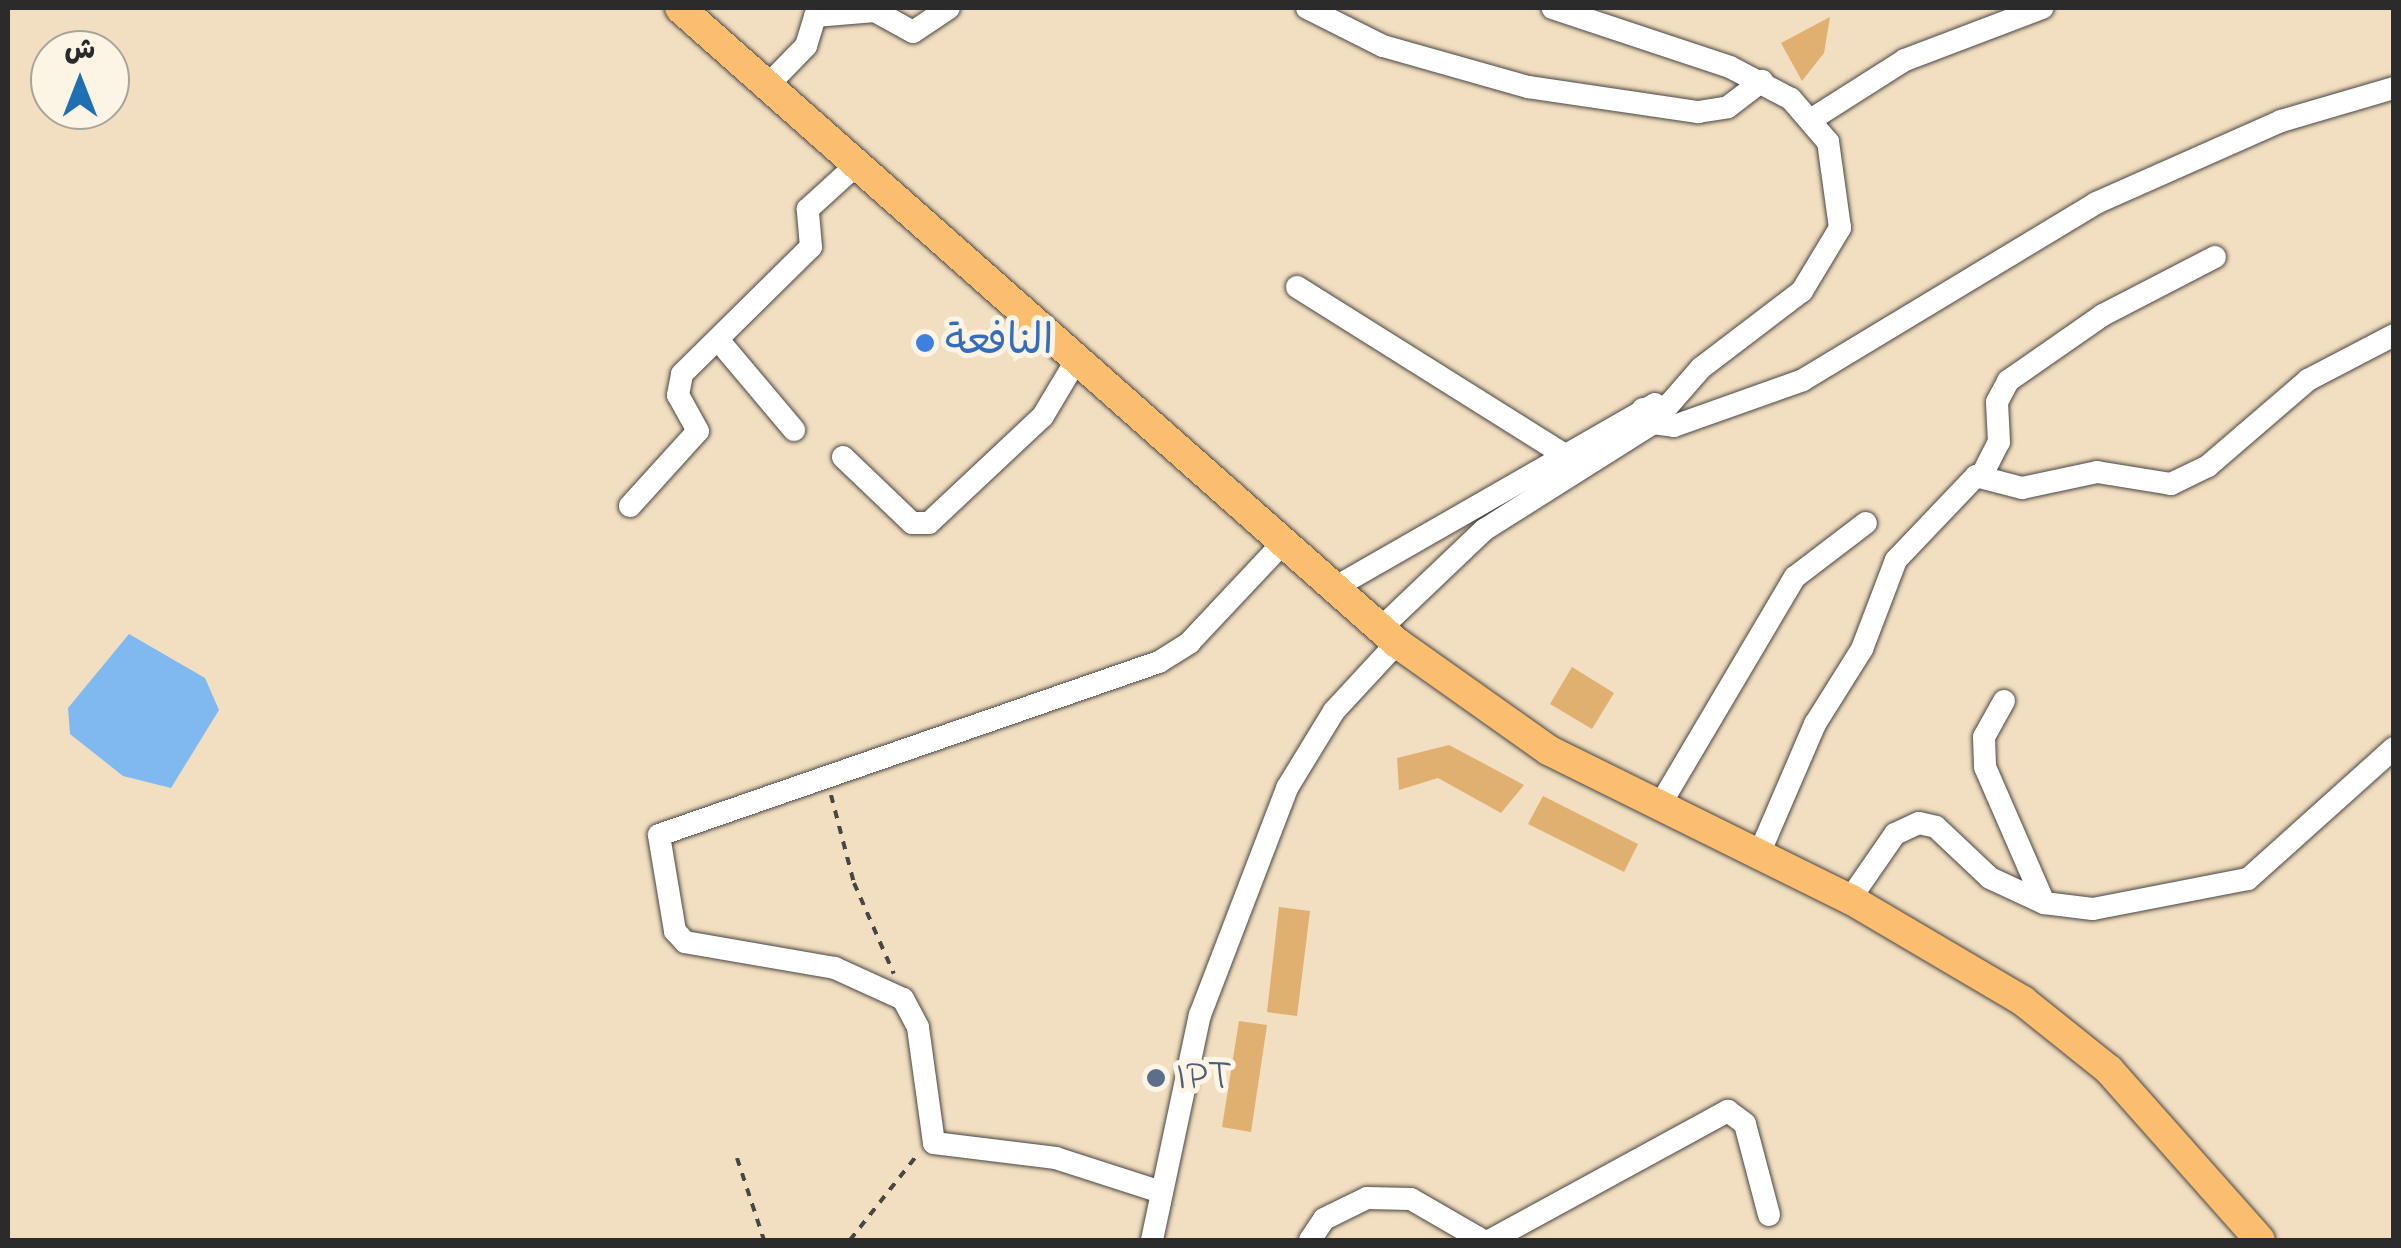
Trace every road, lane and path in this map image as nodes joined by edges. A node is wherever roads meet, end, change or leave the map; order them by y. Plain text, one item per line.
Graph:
1 (680, 8) edge
2 (949, 8) edge
3 (1307, 8) edge
4 (1553, 8) edge
5 (2042, 8) edge
6 (1762, 81) junction
7 (769, 84) junction
8 (2394, 88) edge
9 (1812, 118) junction
10 (854, 167) junction
11 (2215, 257) dead end
12 (1297, 287) dead end
13 (2394, 335) edge
14 (720, 342) junction
15 (1077, 359) junction
16 (1648, 416) junction
17 (794, 430) dead end
18 (843, 457) dead end
19 (1574, 461) junction
20 (1982, 475) junction
21 (1525, 490) junction
22 (630, 506) dead end
23 (1866, 522) dead end
24 (1283, 544) junction
25 (1334, 588) junction
26 (1389, 636) junction
27 (2004, 702) dead end
28 (2394, 748) edge
29 (827, 776) junction
30 (1660, 805) junction
31 (1759, 854) junction
32 (1850, 899) junction
33 (2044, 903) junction
34 (902, 999) junction
35 (932, 1140) junction
36 (737, 1158) dead end
37 (1161, 1192) junction
38 (1769, 1216) dead end
39 (1448, 1230) edge
40 (764, 1240) edge
41 (850, 1240) edge
42 (1152, 1240) edge
43 (1310, 1240) edge
44 (1482, 1240) edge
45 (1491, 1240) edge
46 (2260, 1240) edge

1 - 7 main road
2 - 7 street
3 - 6 street
4 - 6 street
5 - 9 street
6 - 9 street
7 - 10 main road
8 - 16 street
9 - 16 street
10 - 14 street
10 - 15 main road
11 - 20 street
12 - 19 street
13 - 20 street
14 - 17 street
14 - 22 street
15 - 18 street
15 - 24 main road
16 - 19 street
19 - 21 street
20 - 31 street
21 - 25 street
21 - 26 street
23 - 30 street
24 - 25 main road
24 - 29 street
25 - 26 main road
26 - 30 main road
26 - 37 street
27 - 33 street
28 - 33 street
29 - 34 path
29 - 34 street
30 - 31 main road
31 - 32 main road
32 - 33 street
32 - 46 main road
34 - 35 street
35 - 37 street
35 - 41 path
36 - 40 path
37 - 42 street
38 - 45 street
39 - 43 street
39 - 44 street

